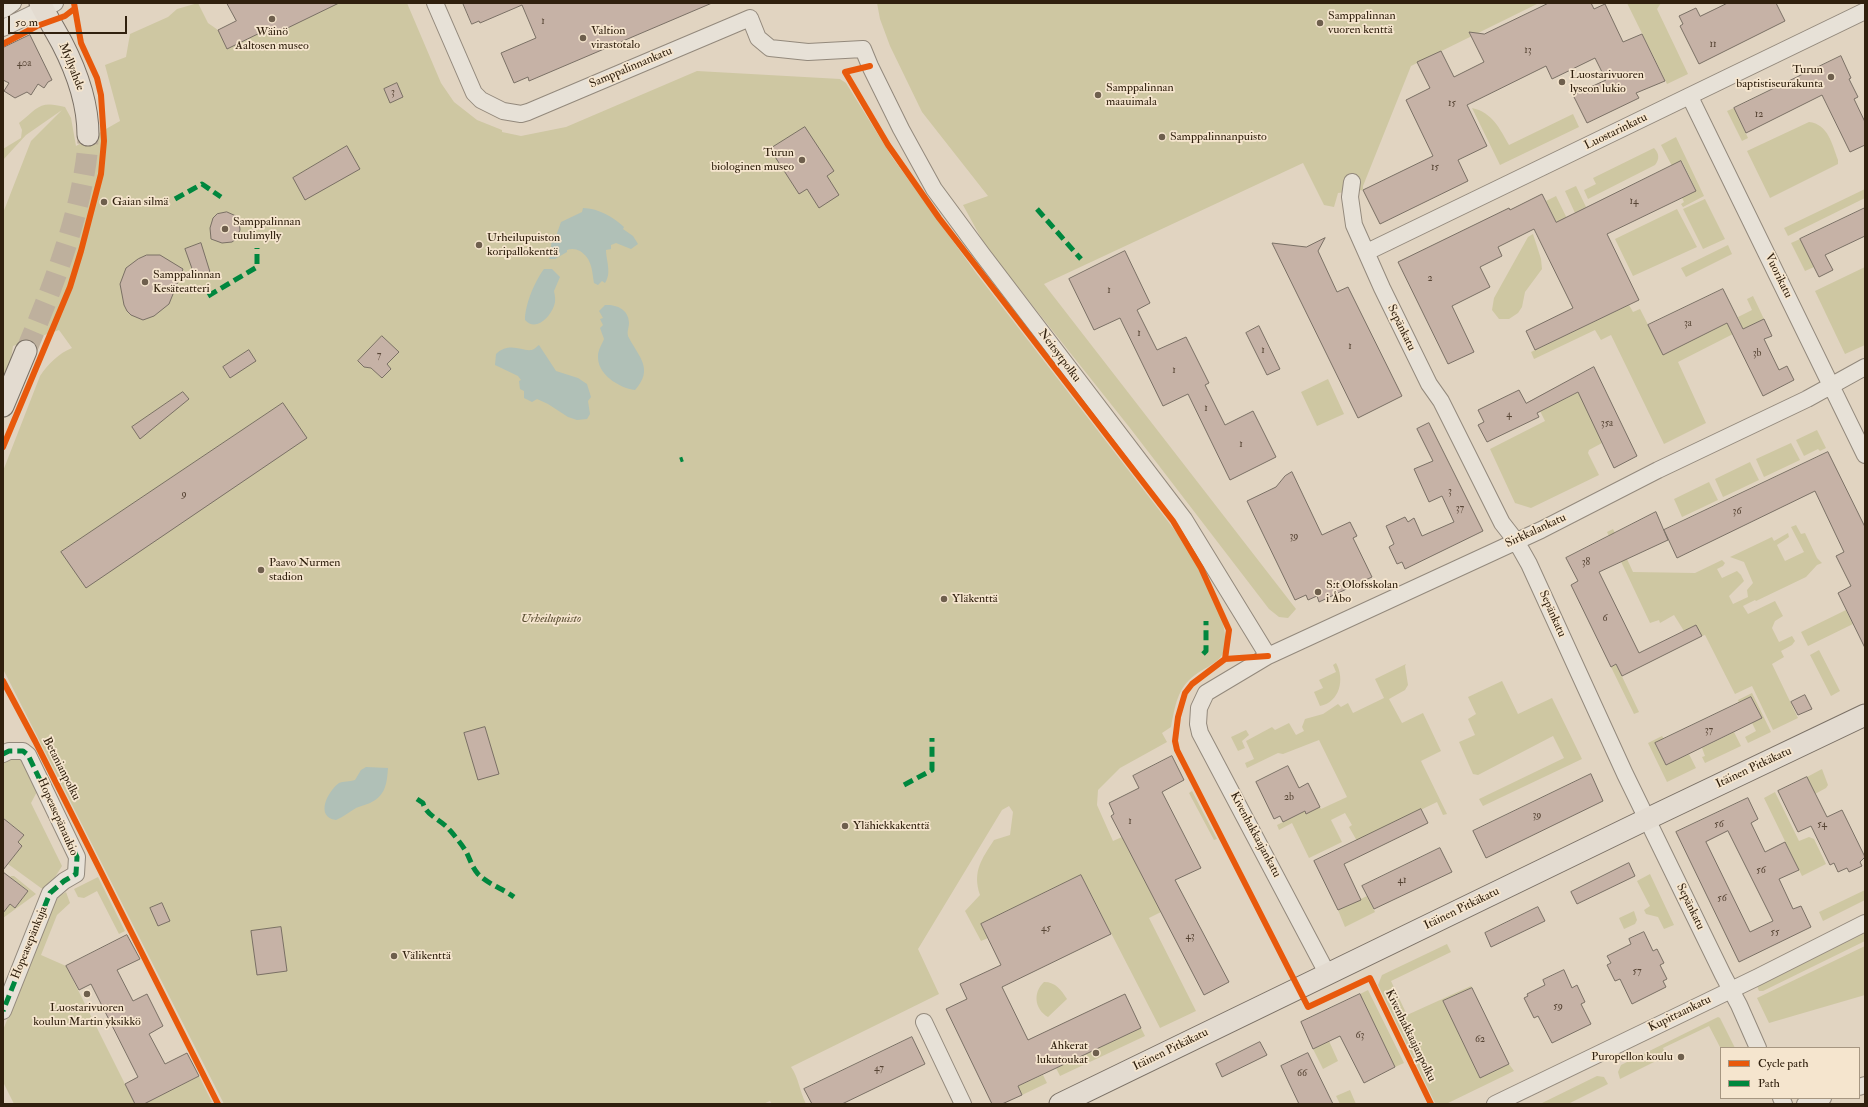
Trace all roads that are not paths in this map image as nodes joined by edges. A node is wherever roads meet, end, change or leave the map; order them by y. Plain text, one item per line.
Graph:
1 (14, 3) edge
2 (435, 3) edge
3 (46, 5) edge
4 (3, 10) edge
5 (1865, 11) edge
6 (3, 28) edge
7 (863, 48) joint
8 (1690, 96) junction
9 (88, 135) tunnel mouth
10 (1352, 182) dead end
11 (1367, 252) junction
12 (26, 351) tunnel mouth
13 (1865, 367) edge
14 (1831, 385) junction
15 (3, 406) edge
16 (1865, 455) edge
17 (1516, 540) junction
18 (1268, 656) junction
19 (1206, 693) joint
20 (1865, 715) edge
21 (3, 754) edge
22 (1647, 819) junction
23 (64, 881) joint
24 (1865, 923) edge
25 (1328, 975) junction
26 (1731, 990) junction
27 (3, 1011) edge
28 (924, 1022) dead end
29 (1758, 1047) edge
30 (1820, 1099) edge
31 (963, 1104) edge
32 (1060, 1104) edge
33 (1495, 1104) edge
34 (1804, 1104) edge

1 - 4 street
2 - 7 street, Samppalinnankatu
3 - 6 street
3 - 9 main road, Myllyahde
5 - 8 street, Luostarinkatu
7 - 18 street, Neitsytpolku
8 - 11 street, Luostarinkatu
8 - 14 street, Vuorikatu
10 - 11 street, Sepänkatu
11 - 17 street, Sepänkatu
12 - 15 main road
13 - 14 street, Sirkkalankatu
14 - 16 street, Vuorikatu
14 - 17 street, Sirkkalankatu
17 - 18 street, Sirkkalankatu
17 - 22 street, Sepänkatu
18 - 19 street, Sirkkalankatu
19 - 25 street, Kivenhakkaajankatu
20 - 22 main road, Itäinen Pitkäkatu
21 - 23 street, Hopeasepänaukio
22 - 25 main road, Itäinen Pitkäkatu
22 - 26 street, Sepänkatu
23 - 27 street, Hopeasepänkuja
24 - 26 street, Kupittaankatu
25 - 32 main road, Itäinen Pitkäkatu
26 - 29 street, Sepänkatu
26 - 33 street, Kupittaankatu
28 - 31 street
30 - 34 street

